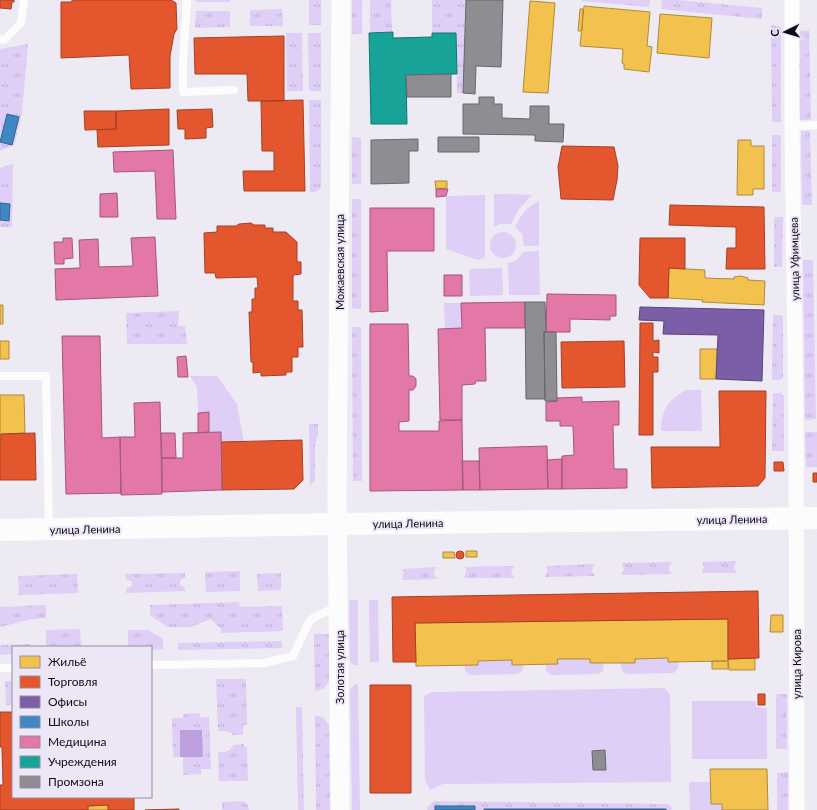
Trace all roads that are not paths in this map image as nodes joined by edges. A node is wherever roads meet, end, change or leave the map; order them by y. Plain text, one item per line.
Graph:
1 (24, 0) edge
2 (187, 0) edge
3 (341, 0) edge
4 (792, 0) edge
5 (0, 39) edge
6 (234, 90) dead end
7 (817, 125) edge
8 (792, 126) junction
9 (0, 376) edge
10 (796, 518) junction
11 (817, 518) edge
12 (338, 524) junction
13 (49, 529) junction
14 (0, 530) edge
15 (339, 605) junction
16 (152, 665) edge
17 (0, 668) edge
18 (12, 668) edge
19 (340, 810) edge
20 (797, 810) edge

1 - 5 lane
2 - 6 lane
3 - 12 street, Можаевская улица
4 - 8 street, улица Уфимцева
7 - 8 lane
8 - 10 street, улица Уфимцева
9 - 13 lane
10 - 11 main road, улица Ленина
10 - 12 main road, улица Ленина
10 - 20 street, улица Кирова
12 - 13 main road, улица Ленина
12 - 15 street, Золотая улица
13 - 14 main road, улица Ленина
15 - 16 lane
15 - 19 street, Золотая улица
17 - 18 lane

